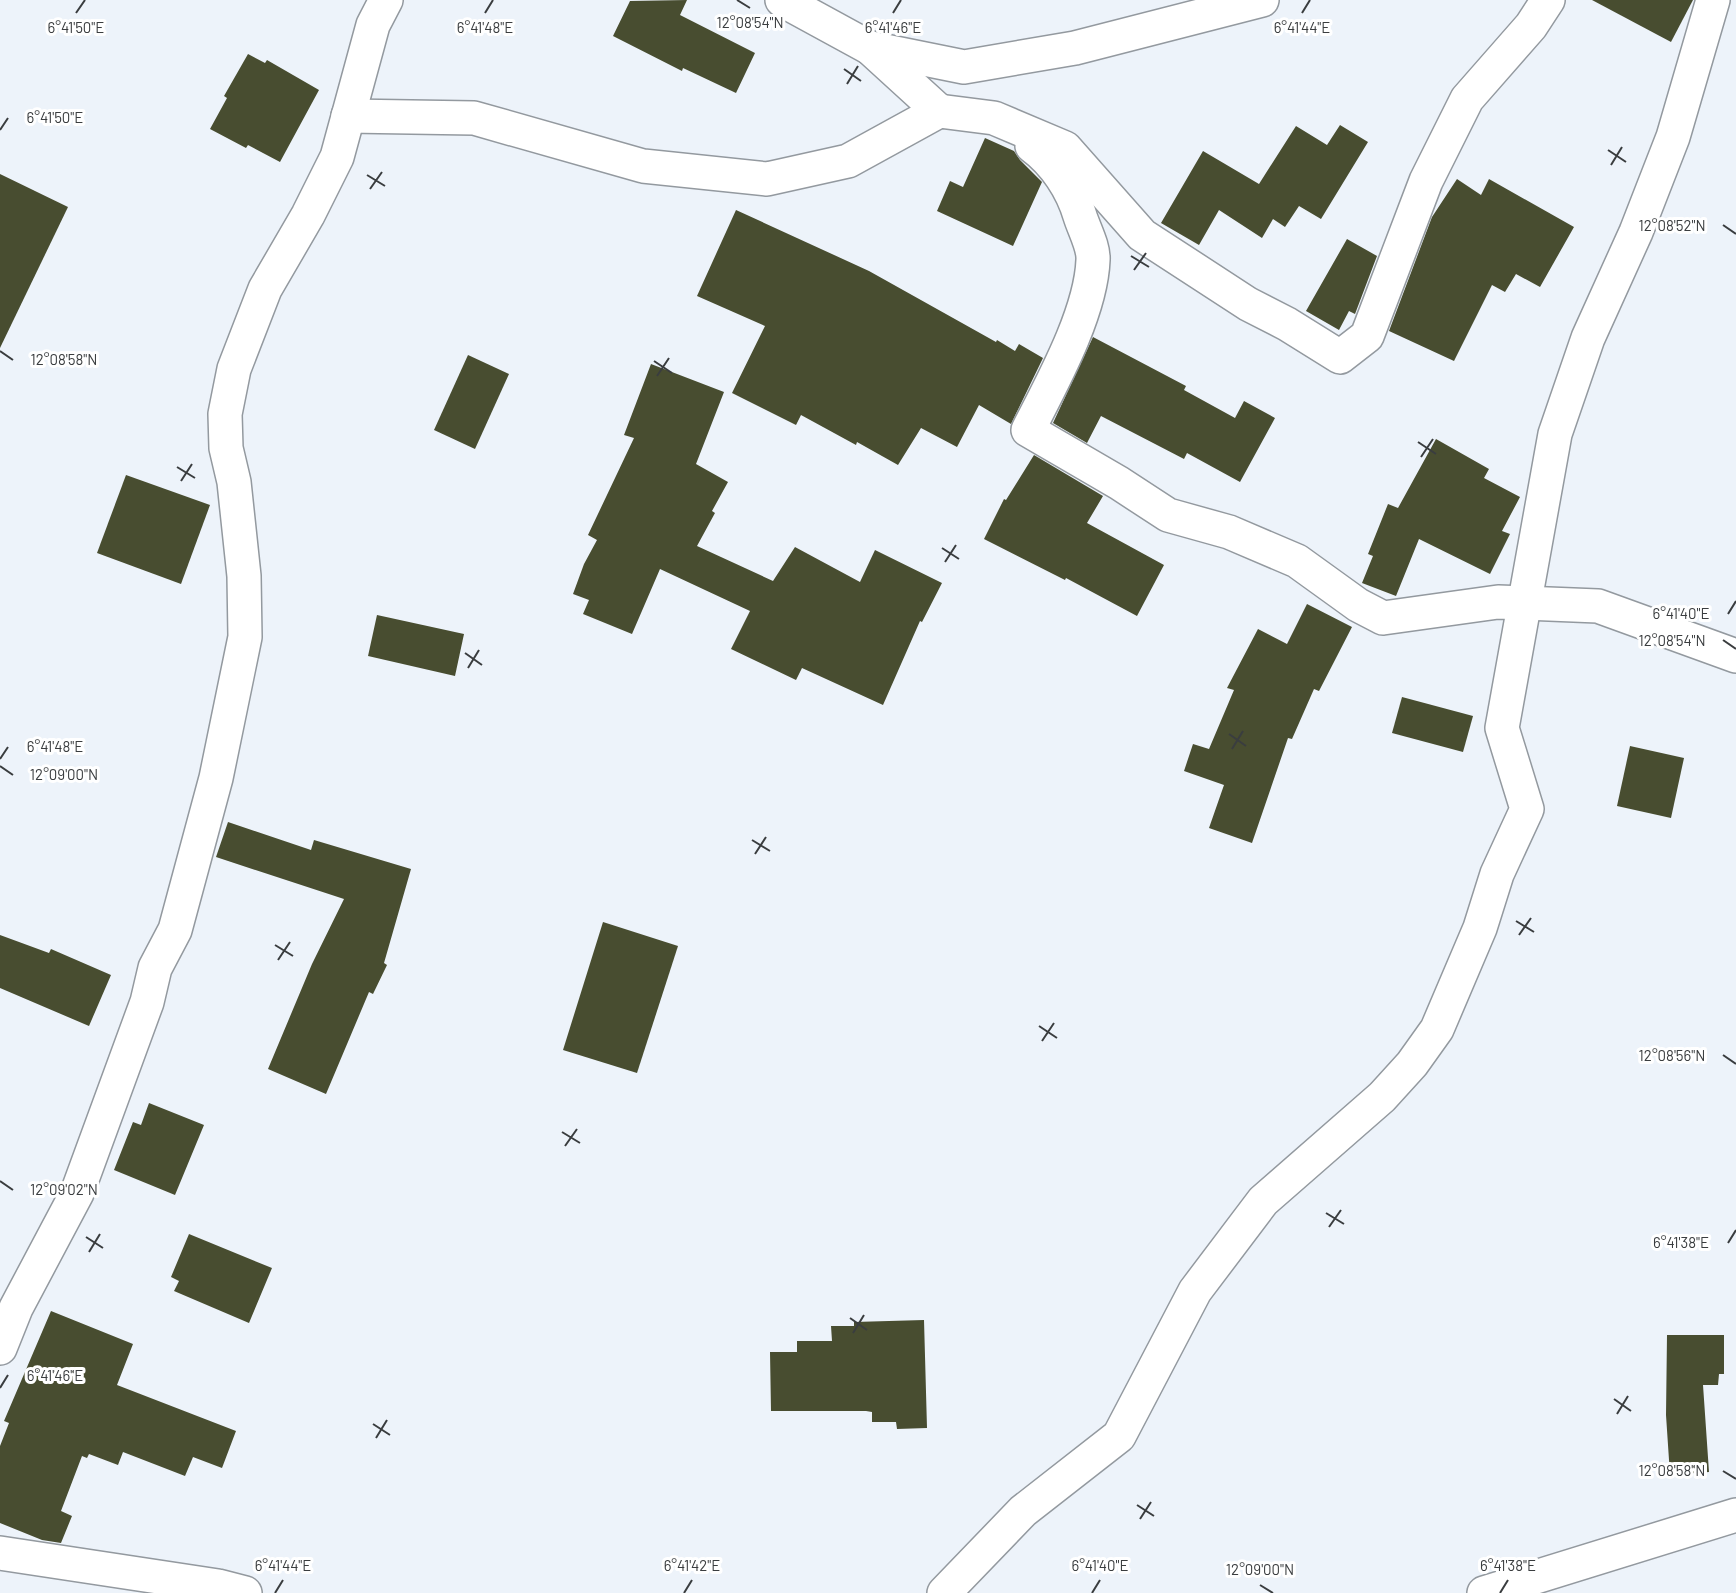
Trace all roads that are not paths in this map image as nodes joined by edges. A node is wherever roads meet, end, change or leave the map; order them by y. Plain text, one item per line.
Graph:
1 (386, 0) edge
2 (782, 0) edge
3 (1262, 0) edge
4 (1548, 0) edge
5 (1713, 0) edge
6 (870, 48) junction
7 (939, 111) junction
8 (348, 116) junction
9 (994, 118) junction
10 (1525, 603) junction
11 (1736, 656) edge
12 (0, 1348) edge
13 (1736, 1515) edge
14 (0, 1553) edge
15 (245, 1593) edge
16 (944, 1593) edge
17 (1484, 1593) edge

1 - 8 street
2 - 6 street
3 - 6 street
4 - 9 street
5 - 10 street
6 - 7 street
7 - 8 street
7 - 9 street
8 - 12 street
9 - 10 street
10 - 11 street
10 - 16 street
13 - 17 street
14 - 15 street

